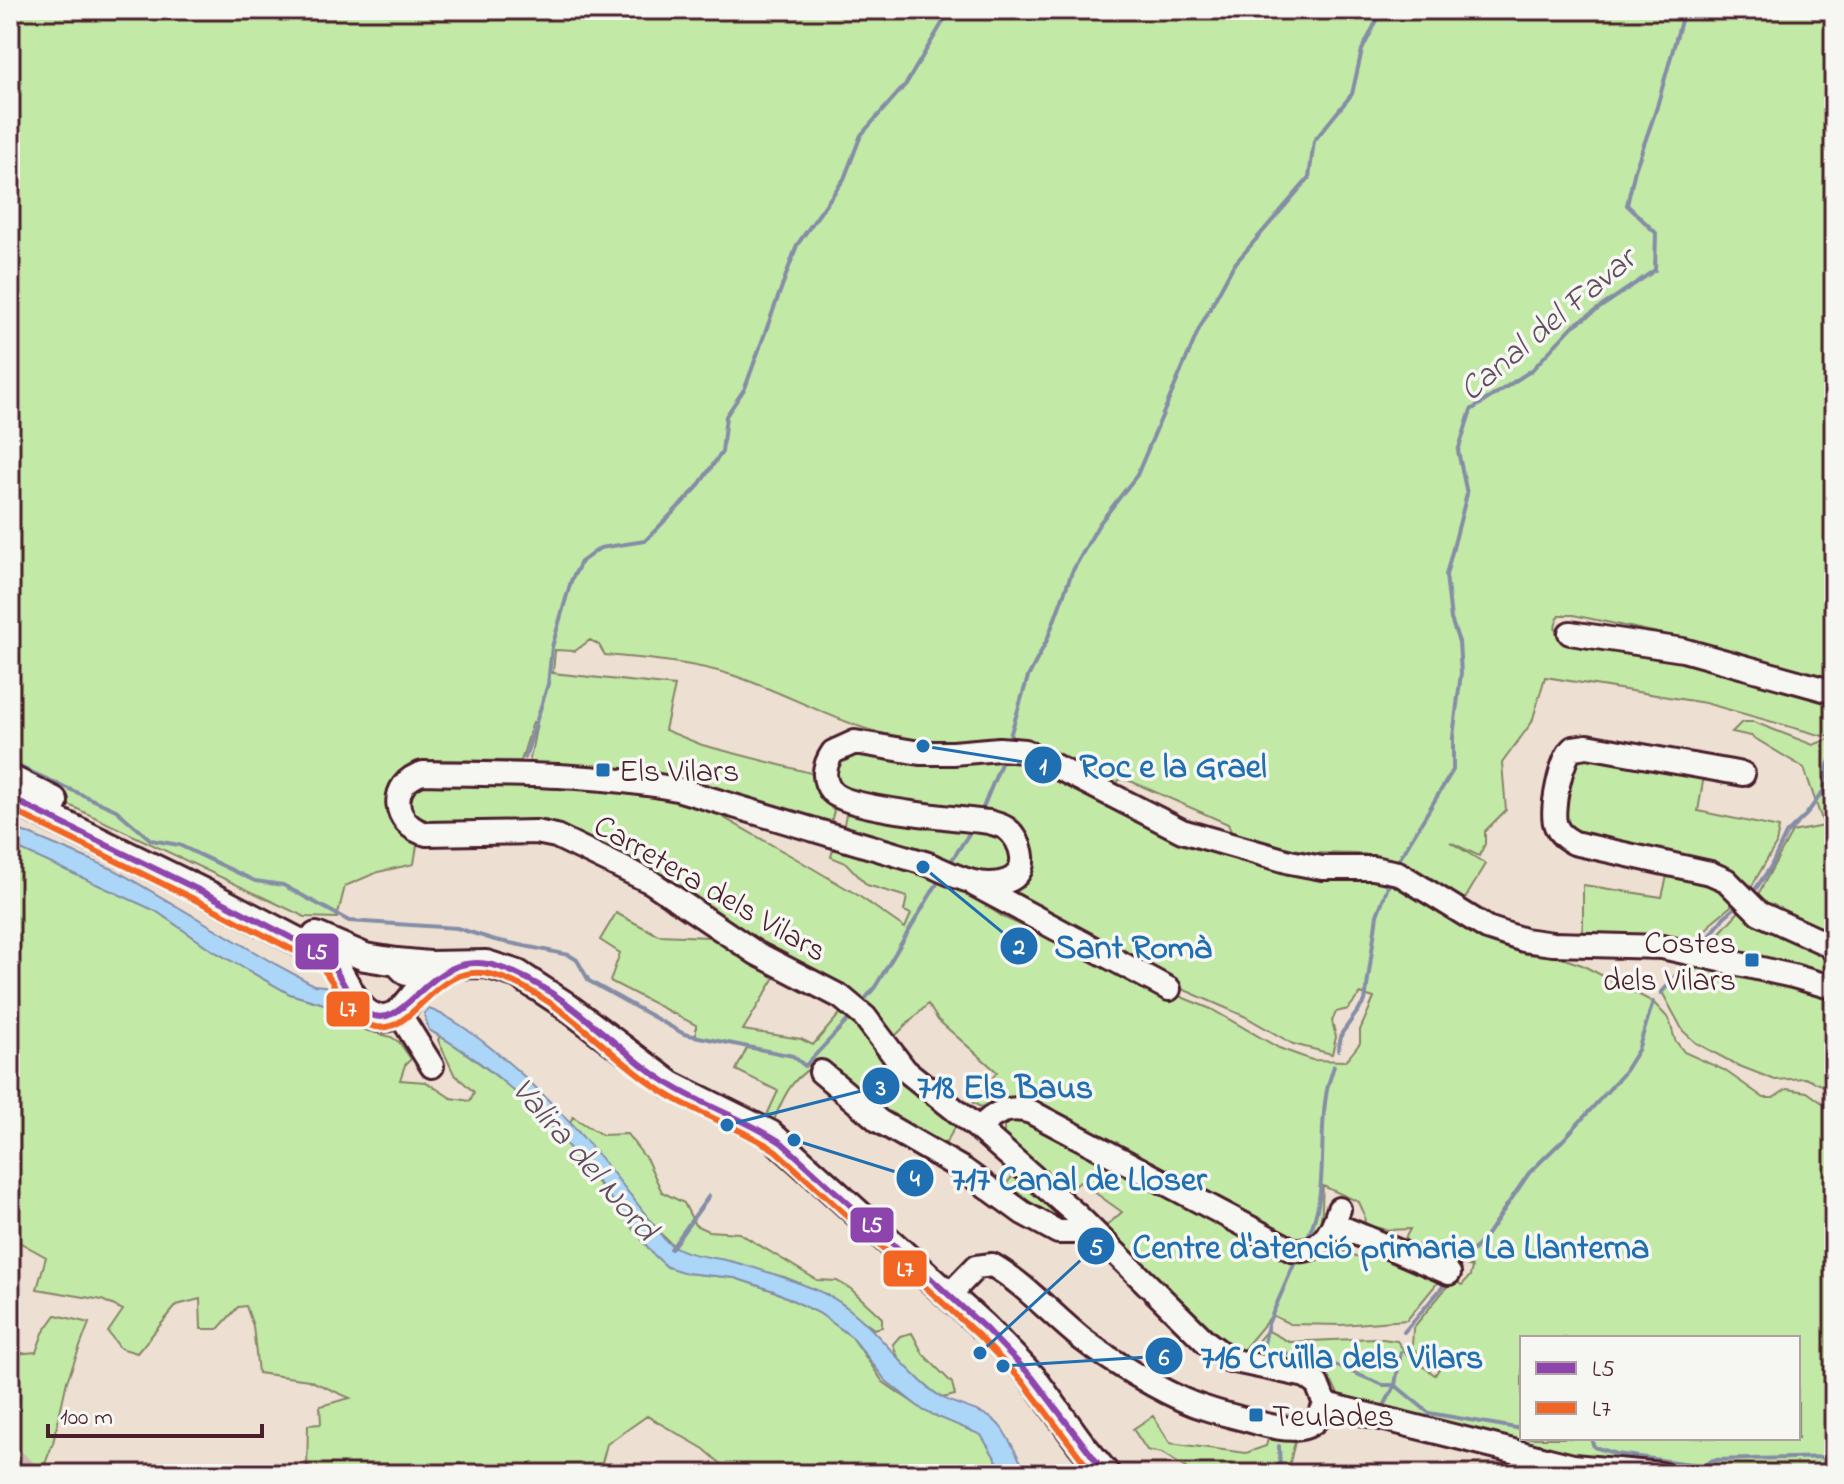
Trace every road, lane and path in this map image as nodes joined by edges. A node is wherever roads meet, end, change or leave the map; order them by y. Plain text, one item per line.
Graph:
1 (1570, 633) dead end
2 (1834, 692) edge
3 (1743, 774) dead end
4 (10, 781) edge
5 (10, 798) edge
6 (48, 808) junction
7 (963, 879) junction
8 (305, 938) junction
9 (1834, 950) edge
10 (387, 960) junction
11 (460, 964) junction
12 (1834, 988) edge
13 (1169, 989) dead end
14 (353, 994) junction
15 (403, 1009) junction
16 (432, 1066) dead end
17 (821, 1072) dead end
18 (979, 1129) junction
19 (1089, 1227) junction
20 (1449, 1273) dead end
21 (949, 1295) junction
22 (1325, 1404) junction
23 (1106, 1474) edge
24 (1661, 1474) edge

1 - 2 street
3 - 9 street
4 - 6 highway
5 - 6 main road
6 - 8 main road
7 - 12 street, Carretera dels Vilars
7 - 13 street
7 - 18 street, Carretera dels Vilars
8 - 10 main road
8 - 14 main road
10 - 11 main road
10 - 14 main road
10 - 15 main road
11 - 15 main road
11 - 21 main road
14 - 15 main road
15 - 16 street
17 - 19 street
18 - 19 street, Carretera dels Vilars
18 - 20 street
19 - 22 street, Carretera dels Vilars
21 - 22 street
21 - 23 main road
22 - 24 street

